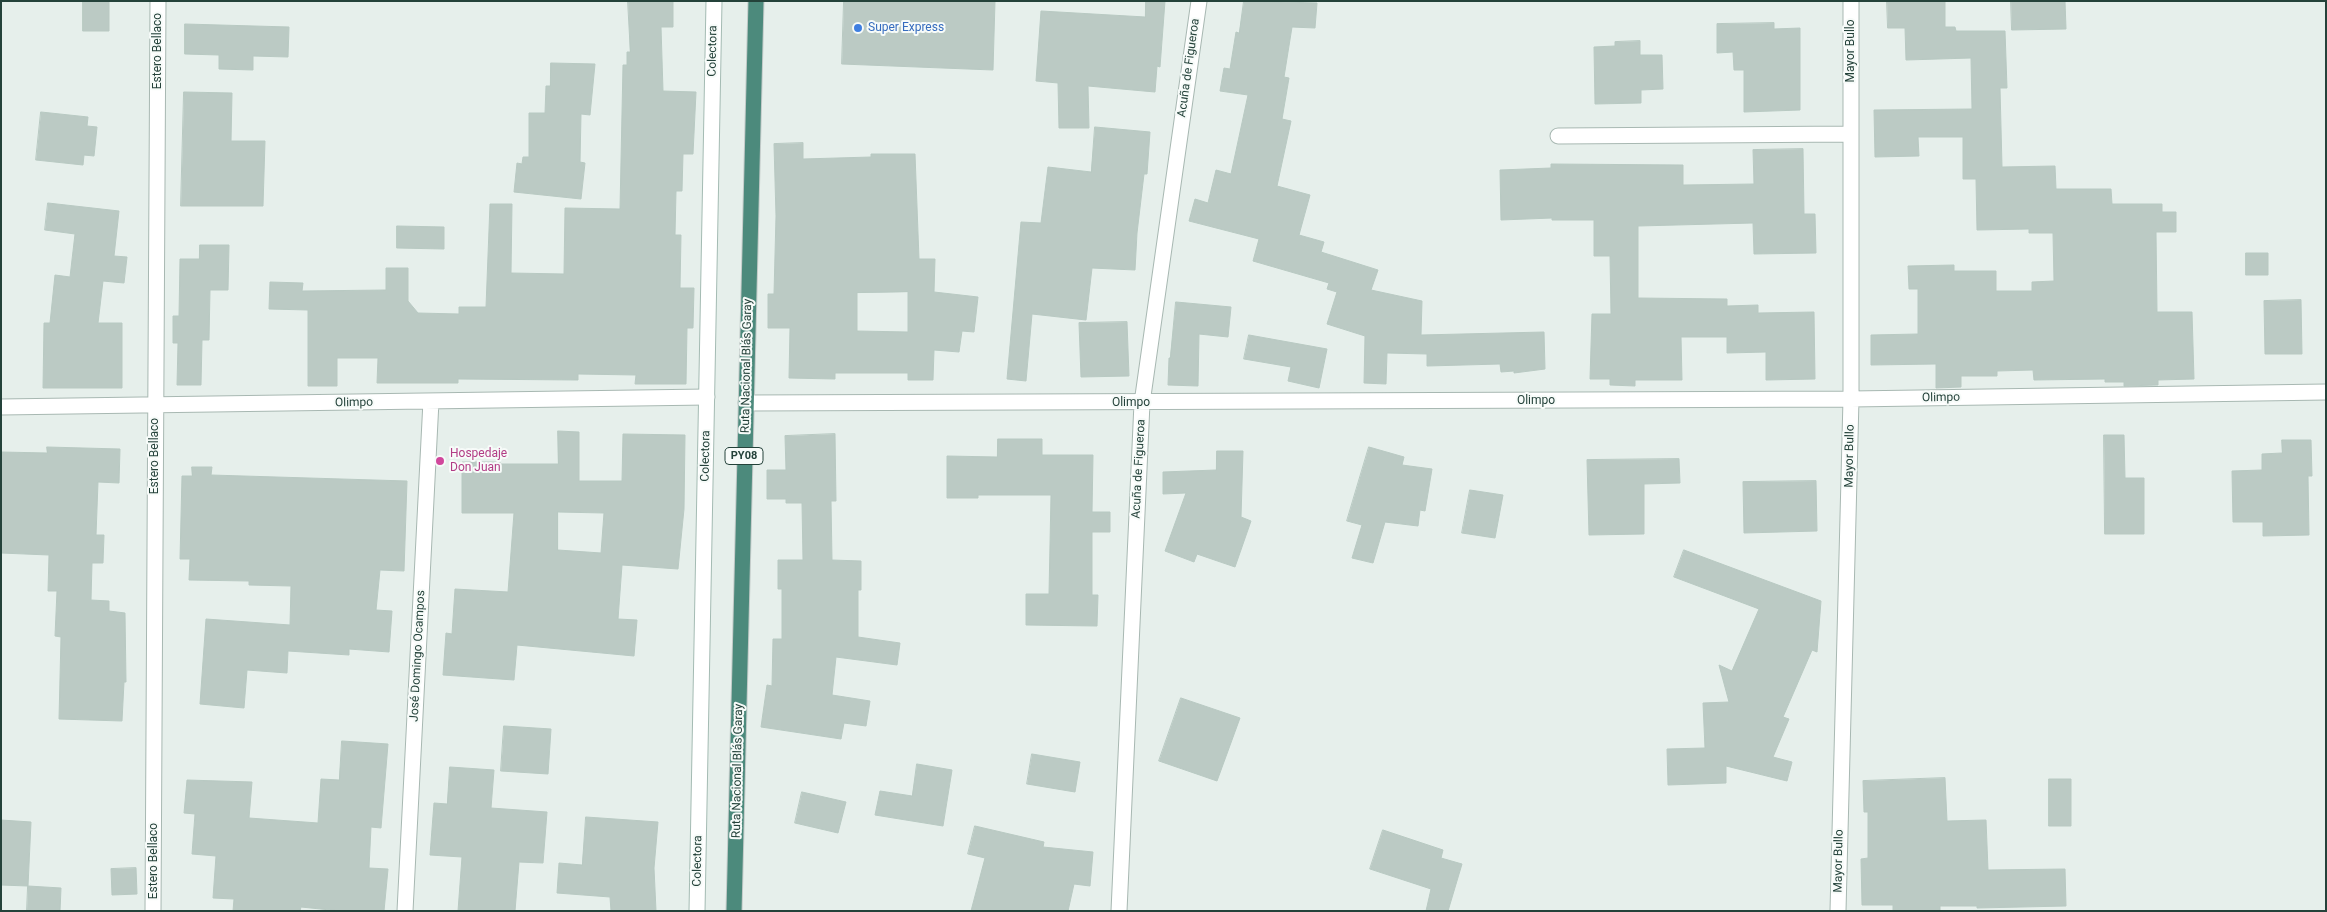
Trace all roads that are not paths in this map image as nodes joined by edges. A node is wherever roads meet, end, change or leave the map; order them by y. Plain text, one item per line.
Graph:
1 (158, 1) edge
2 (714, 1) edge
3 (756, 1) edge
4 (1199, 1) edge
5 (1851, 1) edge
6 (1851, 134) junction
7 (1558, 136) dead end
8 (2326, 392) edge
9 (707, 397) junction
10 (1851, 399) junction
11 (431, 402) junction
12 (746, 403) junction
13 (1142, 403) junction
14 (155, 406) junction
15 (1, 407) edge
16 (153, 911) edge
17 (405, 911) edge
18 (697, 911) edge
19 (734, 911) edge
20 (1119, 911) edge
21 (1838, 911) edge

1 - 14 street, Estero Bellaco
2 - 9 street, Colectora
3 - 12 highway, Ruta Nacional Blás Garay / PY08
4 - 13 street, Acuña de Figueroa
5 - 6 street, Mayor Bullo
6 - 7 street
6 - 10 street, Mayor Bullo
8 - 10 street, Olimpo
9 - 11 street, Olimpo
9 - 18 street, Colectora
10 - 13 street, Olimpo
10 - 21 street, Mayor Bullo
11 - 14 street, Olimpo
11 - 17 street, José Domingo Ocampos
12 - 13 street, Olimpo
12 - 19 highway, Ruta Nacional Blás Garay / PY08
13 - 20 street, Acuña de Figueroa
14 - 15 street, Olimpo
14 - 16 street, Estero Bellaco

